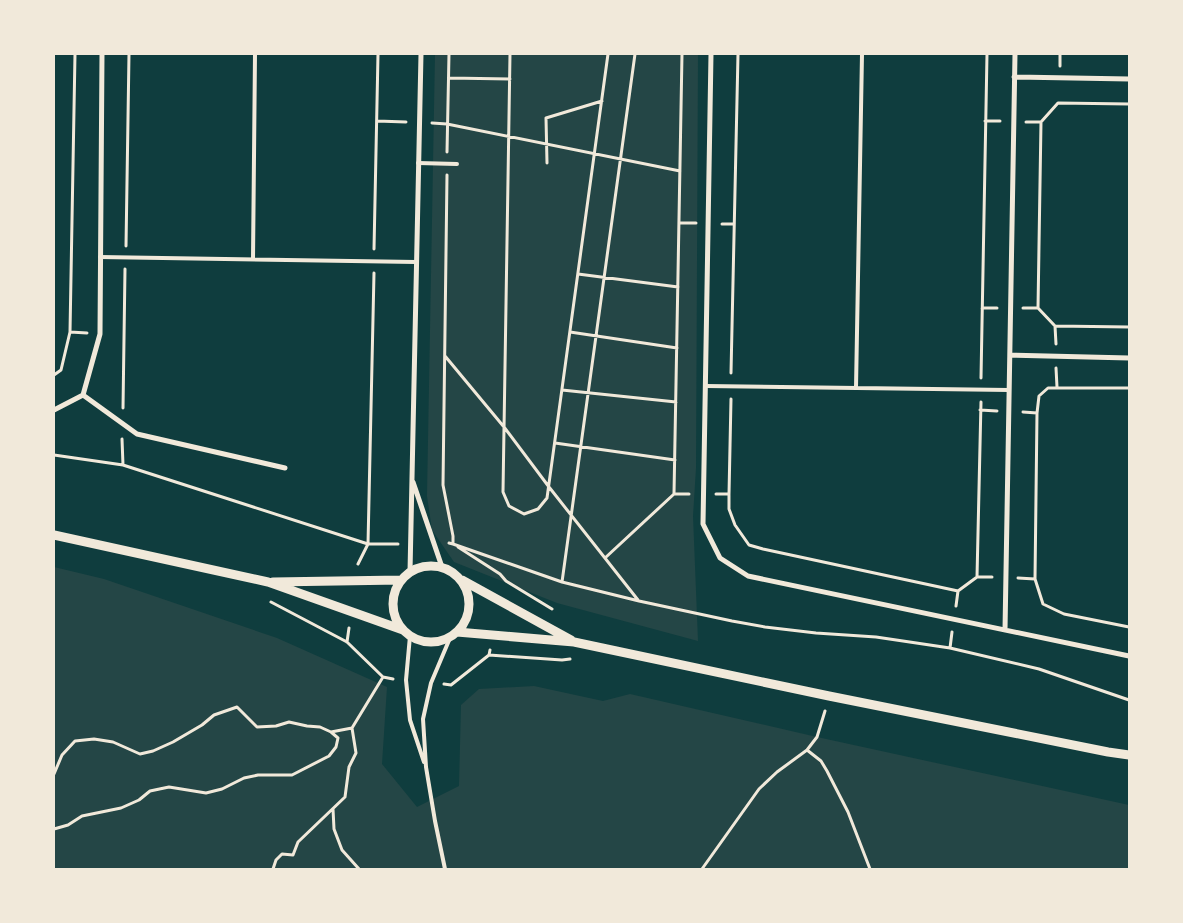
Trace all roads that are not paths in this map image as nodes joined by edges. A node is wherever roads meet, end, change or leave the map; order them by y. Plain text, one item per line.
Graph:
1 (102, 54) edge
2 (255, 54) edge
3 (421, 54) edge
4 (711, 54) edge
5 (862, 54) edge
6 (1015, 54) edge
7 (1014, 77) junction
8 (1129, 80) edge
9 (418, 163) junction
10 (457, 164) dead end
11 (100, 257) junction
12 (253, 259) junction
13 (416, 262) junction
14 (1010, 355) junction
15 (1129, 358) edge
16 (706, 386) junction
17 (856, 388) junction
18 (1009, 390) junction
19 (83, 395) junction
20 (54, 410) edge
21 (285, 468) dead end
22 (412, 476) junction
23 (54, 535) edge
24 (442, 567) junction
25 (410, 572) junction
26 (401, 580) junction
27 (462, 580) junction
28 (268, 582) junction
29 (403, 630) junction
30 (1005, 630) junction
31 (454, 635) junction
32 (410, 636) junction
33 (574, 642) junction
34 (1129, 656) edge
35 (1129, 756) edge
36 (426, 767) junction
37 (446, 869) edge

1 - 11 street
2 - 12 lane
3 - 9 street
4 - 16 street
5 - 17 lane
6 - 7 street
7 - 8 street
7 - 14 street
9 - 10 lane
9 - 13 street
11 - 12 lane
11 - 19 street
12 - 13 lane
13 - 22 street
14 - 15 street
14 - 18 street
16 - 17 lane
16 - 30 street
17 - 18 lane
18 - 30 street
19 - 20 street
19 - 21 street
22 - 24 street
22 - 25 street
23 - 28 street
24 - 25 street
24 - 27 street
25 - 26 street
26 - 28 street
26 - 29 street
27 - 31 street
27 - 33 street
28 - 29 street
29 - 32 street
30 - 34 street
31 - 32 street
31 - 33 street
31 - 36 lane
32 - 36 lane
33 - 35 street
36 - 37 lane

